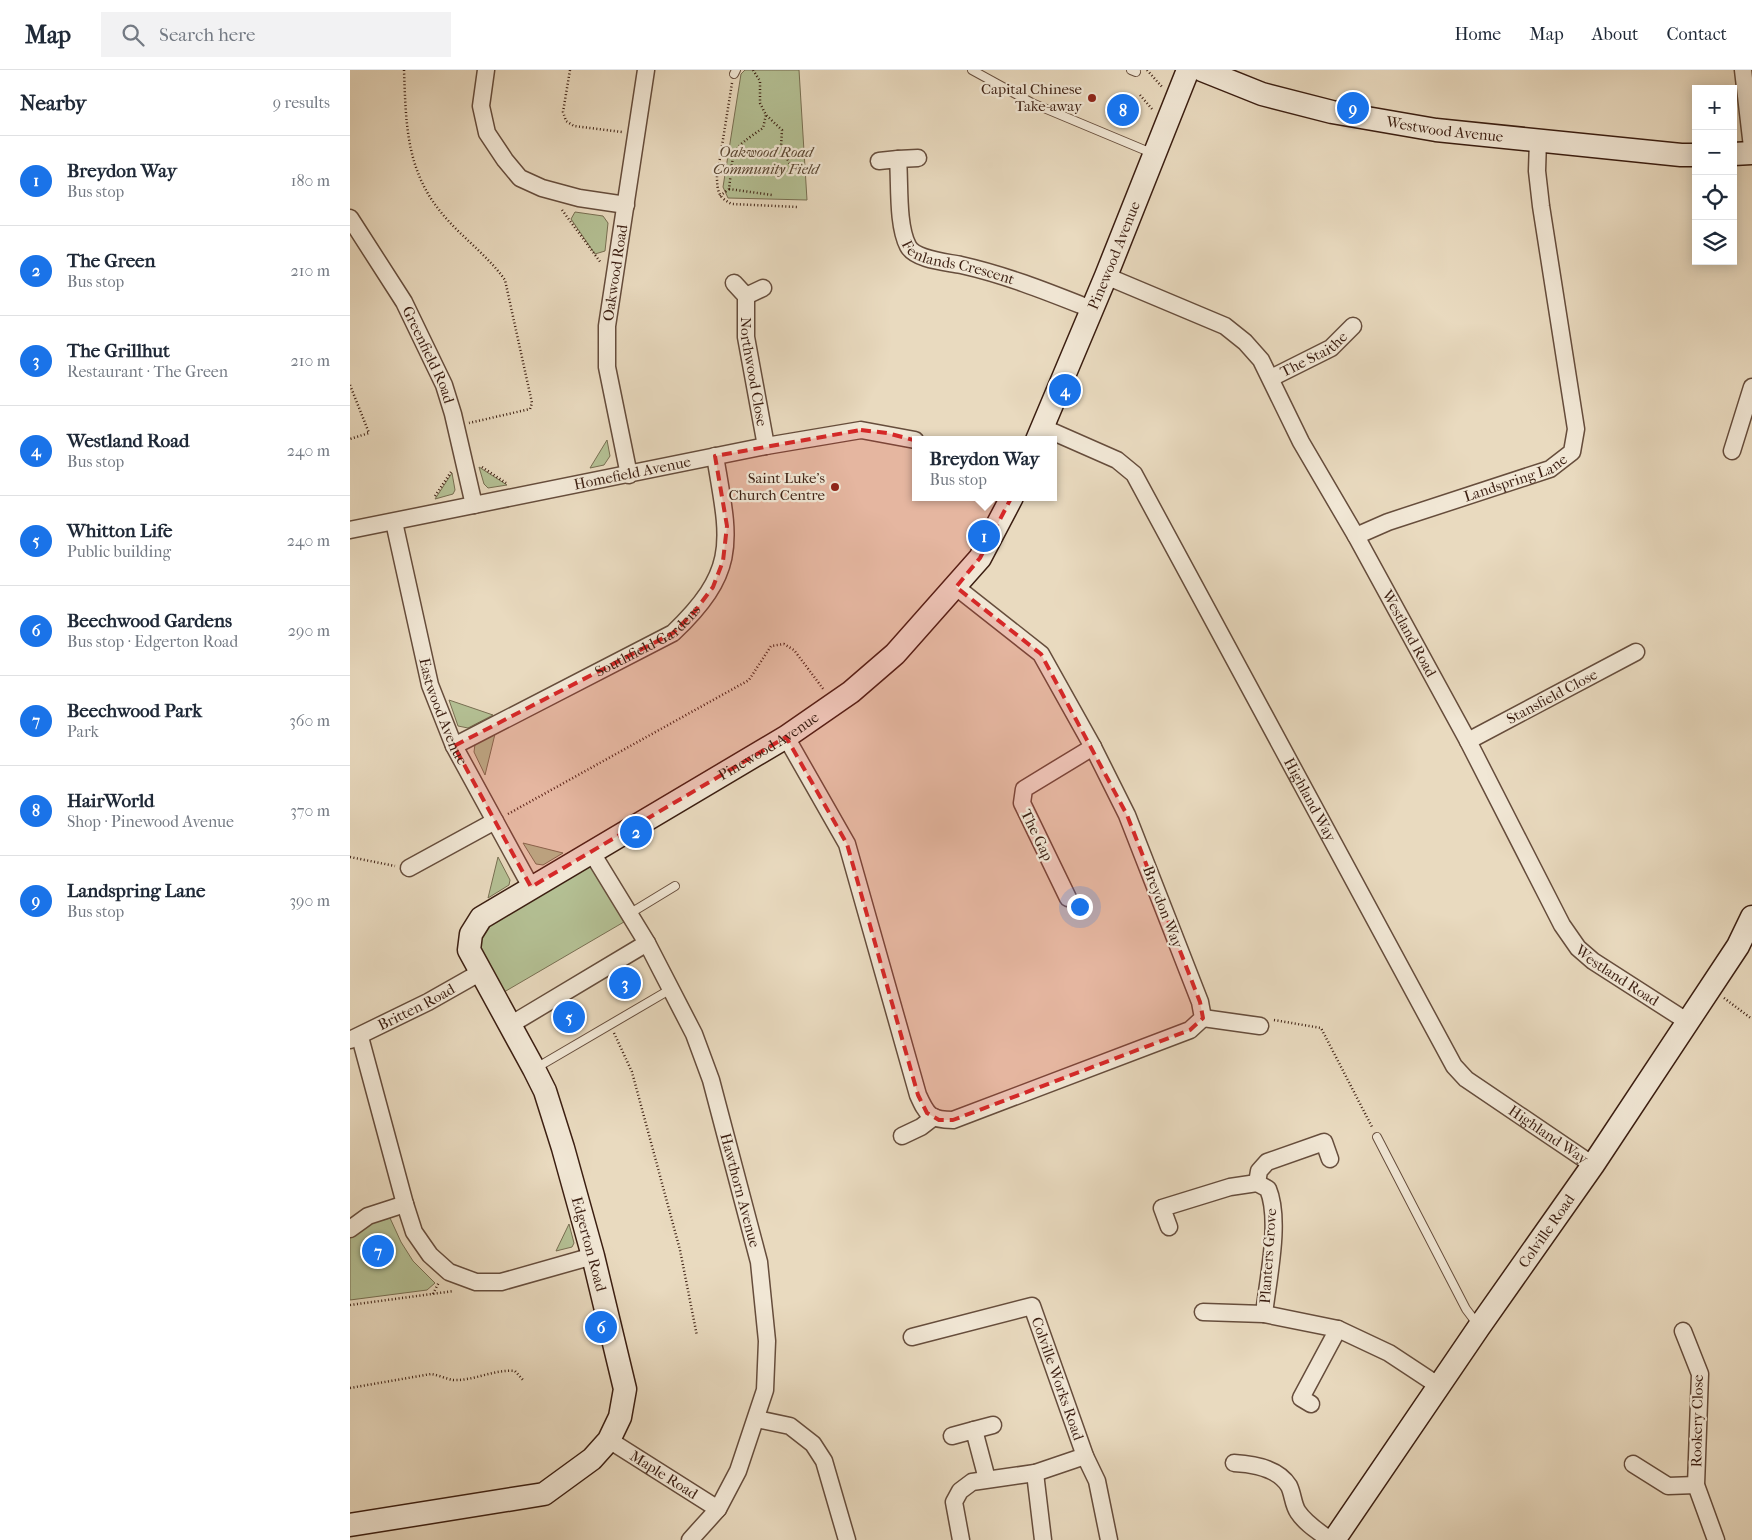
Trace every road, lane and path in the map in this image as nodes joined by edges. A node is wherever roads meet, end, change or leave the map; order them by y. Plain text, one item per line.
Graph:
1 (404, 70) edge
2 (486, 70) edge
3 (570, 70) edge
4 (646, 70) edge
5 (752, 70) edge
6 (972, 70) edge
7 (1147, 70) edge
8 (1188, 70) edge
9 (1202, 70) edge
10 (1742, 70) edge
11 (735, 72) edge
12 (1166, 91) dead end
13 (1140, 95) dead end
14 (1156, 114) dead end
15 (766, 115) junction
16 (636, 134) junction
17 (1538, 140) junction
18 (1752, 147) edge
19 (1752, 153) edge
20 (1155, 154) junction
21 (1737, 154) edge
22 (1692, 155) edge
23 (918, 158) dead end
24 (898, 159) junction
25 (879, 161) dead end
26 (792, 168) dead end
27 (729, 188) junction
28 (772, 194) dead end
29 (720, 196) junction
30 (626, 205) junction
31 (798, 207) dead end
32 (562, 210) dead end
33 (350, 218) edge
34 (604, 267) dead end
35 (1106, 276) junction
36 (734, 283) dead end
37 (763, 288) dead end
38 (746, 296) junction
39 (1091, 310) junction
40 (1353, 326) dead end
41 (1271, 378) junction
42 (350, 385) edge
43 (1752, 386) edge
44 (456, 426) junction
45 (1040, 433) edge
46 (350, 439) edge
47 (912, 439) edge
48 (1057, 439) edge
49 (766, 446) junction
50 (1732, 451) dead end
51 (715, 456) junction
52 (478, 465) dead end
53 (452, 470) dead end
54 (629, 475) junction
55 (510, 486) dead end
56 (433, 500) dead end
57 (1010, 501) edge
58 (474, 506) junction
59 (394, 522) junction
60 (350, 530) edge
61 (1356, 536) junction
62 (956, 587) junction
63 (1636, 652) dead end
64 (835, 703) junction
65 (786, 737) junction
66 (1468, 741) junction
67 (454, 746) junction
68 (1093, 747) junction
69 (495, 821) junction
70 (592, 853) junction
71 (350, 858) edge
72 (409, 868) joint
73 (675, 886) dead end
74 (531, 887) junction
75 (1068, 898) dead end
76 (629, 914) junction
77 (1752, 917) edge
78 (471, 934) joint
79 (647, 943) junction
80 (480, 972) junction
81 (671, 989) junction
82 (1719, 995) dead end
83 (1203, 1018) junction
84 (1752, 1019) edge
85 (1688, 1022) junction
86 (1264, 1023) joint
87 (510, 1025) junction
88 (609, 1026) junction
89 (355, 1039) edge
90 (534, 1068) junction
91 (934, 1117) junction
92 (902, 1136) dead end
93 (1377, 1137) joint
94 (1330, 1159) dead end
95 (1593, 1165) junction
96 (1257, 1183) junction
97 (405, 1204) junction
98 (1169, 1227) dead end
99 (350, 1229) edge
100 (593, 1256) junction
101 (433, 1294) junction
102 (350, 1306) edge
103 (1203, 1312) dead end
104 (1264, 1314) junction
105 (1479, 1327) junction
106 (1338, 1329) junction
107 (1683, 1331) dead end
108 (697, 1336) dead end
109 (912, 1337) dead end
110 (523, 1380) dead end
111 (1439, 1386) junction
112 (350, 1388) edge
113 (1301, 1398) dead end
114 (757, 1419) junction
115 (993, 1425) dead end
116 (974, 1430) junction
117 (952, 1436) dead end
118 (609, 1440) junction
119 (1085, 1456) junction
120 (1234, 1463) dead end
121 (1633, 1464) dead end
122 (1035, 1473) junction
123 (987, 1479) junction
124 (1696, 1485) junction
125 (718, 1509) junction
126 (350, 1525) edge
127 (690, 1540) edge
128 (847, 1540) edge
129 (961, 1540) edge
130 (1043, 1540) edge
131 (1109, 1540) edge
132 (1330, 1540) edge
133 (1334, 1540) edge
134 (1716, 1540) edge

1 - 44 path
2 - 30 street
3 - 16 path
4 - 16 street, Oakwood Road
5 - 15 path
6 - 20 lane
7 - 12 path
8 - 20 street, Pinewood Avenue
9 - 17 street, Westwood Avenue
10 - 18 street
11 - 29 path
13 - 14 path
15 - 26 path
15 - 27 path
16 - 30 street, Oakwood Road
17 - 22 street, Westwood Avenue
17 - 61 street, Landspring Lane
19 - 21 street
20 - 35 street, Pinewood Avenue
23 - 24 street
24 - 25 street
24 - 39 street, Fenlands Crescent
27 - 28 path
27 - 29 path
29 - 31 path
30 - 54 street, Oakwood Road
32 - 34 path
33 - 44 street, Greenfield Road
35 - 39 street, Pinewood Avenue
35 - 41 street, Westland Road
36 - 38 street, Northwood Close
37 - 38 street, Northwood Close
38 - 49 street, Northwood Close
39 - 45 street, Pinewood Avenue
40 - 41 street, The Staithe
41 - 61 street, Westland Road
42 - 46 path
43 - 50 street
44 - 58 street, Greenfield Road
47 - 49 street, Homefield Avenue
48 - 95 street, Highland Way
49 - 51 street, Homefield Avenue
51 - 54 street, Homefield Avenue
51 - 67 street, Southfield Gardens
52 - 55 path
53 - 56 path
54 - 58 street, Homefield Avenue
57 - 62 street, Pinewood Avenue
58 - 59 street, Homefield Avenue
59 - 60 street, Homefield Avenue
59 - 67 street, Eastwood Avenue
61 - 66 street, Westland Road
62 - 64 street, Pinewood Avenue
62 - 68 street, Breydon Way
63 - 66 street, Stansfield Close
64 - 65 street, Pinewood Avenue
64 - 69 path
65 - 70 street, Pinewood Avenue
65 - 91 street
66 - 85 street, Westland Road
67 - 69 street, Eastwood Avenue
68 - 75 street, The Gap
68 - 83 street, Breydon Way
69 - 72 street
69 - 74 street, Eastwood Avenue
70 - 74 street, Pinewood Avenue
70 - 76 street, Hawthorn Avenue
71 - 72 path
73 - 76 lane
74 - 78 street, Pinewood Avenue
76 - 79 street, Hawthorn Avenue
77 - 85 street, Colville Road
78 - 80 street, Edgerton Road
79 - 81 street, Hawthorn Avenue
79 - 87 street
80 - 87 street, Edgerton Road
80 - 89 street, Britten Road
81 - 88 lane
81 - 114 street, Hawthorn Avenue
82 - 84 path
83 - 86 street
83 - 91 street
85 - 95 street, Colville Road
86 - 93 path
87 - 90 street, Edgerton Road
88 - 90 lane
88 - 108 path
89 - 97 street
90 - 100 street, Edgerton Road
91 - 92 street
93 - 105 lane
94 - 96 street
95 - 105 street, Colville Road
96 - 98 street
96 - 104 street, Planters Grove
97 - 99 street
97 - 100 street
100 - 118 street, Edgerton Road
101 - 101 path
101 - 102 path
103 - 104 street, Planters Grove
104 - 106 street, Planters Grove
105 - 111 street, Colville Road
106 - 111 street, Planters Grove
106 - 113 street
107 - 124 street, Rookery Close
109 - 119 street, Colville Works Road
110 - 112 path
111 - 133 street, Colville Road
114 - 125 street, Hawthorn Avenue
114 - 128 street
115 - 116 street
116 - 117 street
116 - 123 street
118 - 125 street, Maple Road
118 - 126 street, Edgerton Road
119 - 122 street, Colville Works Road
119 - 131 street, Colville Works Road
120 - 132 street
121 - 124 street, Rookery Close
122 - 123 street, Colville Works Road
122 - 130 street
123 - 129 street, Colville Works Road
124 - 134 street, Rookery Close
125 - 127 street, Hawthorn Avenue

